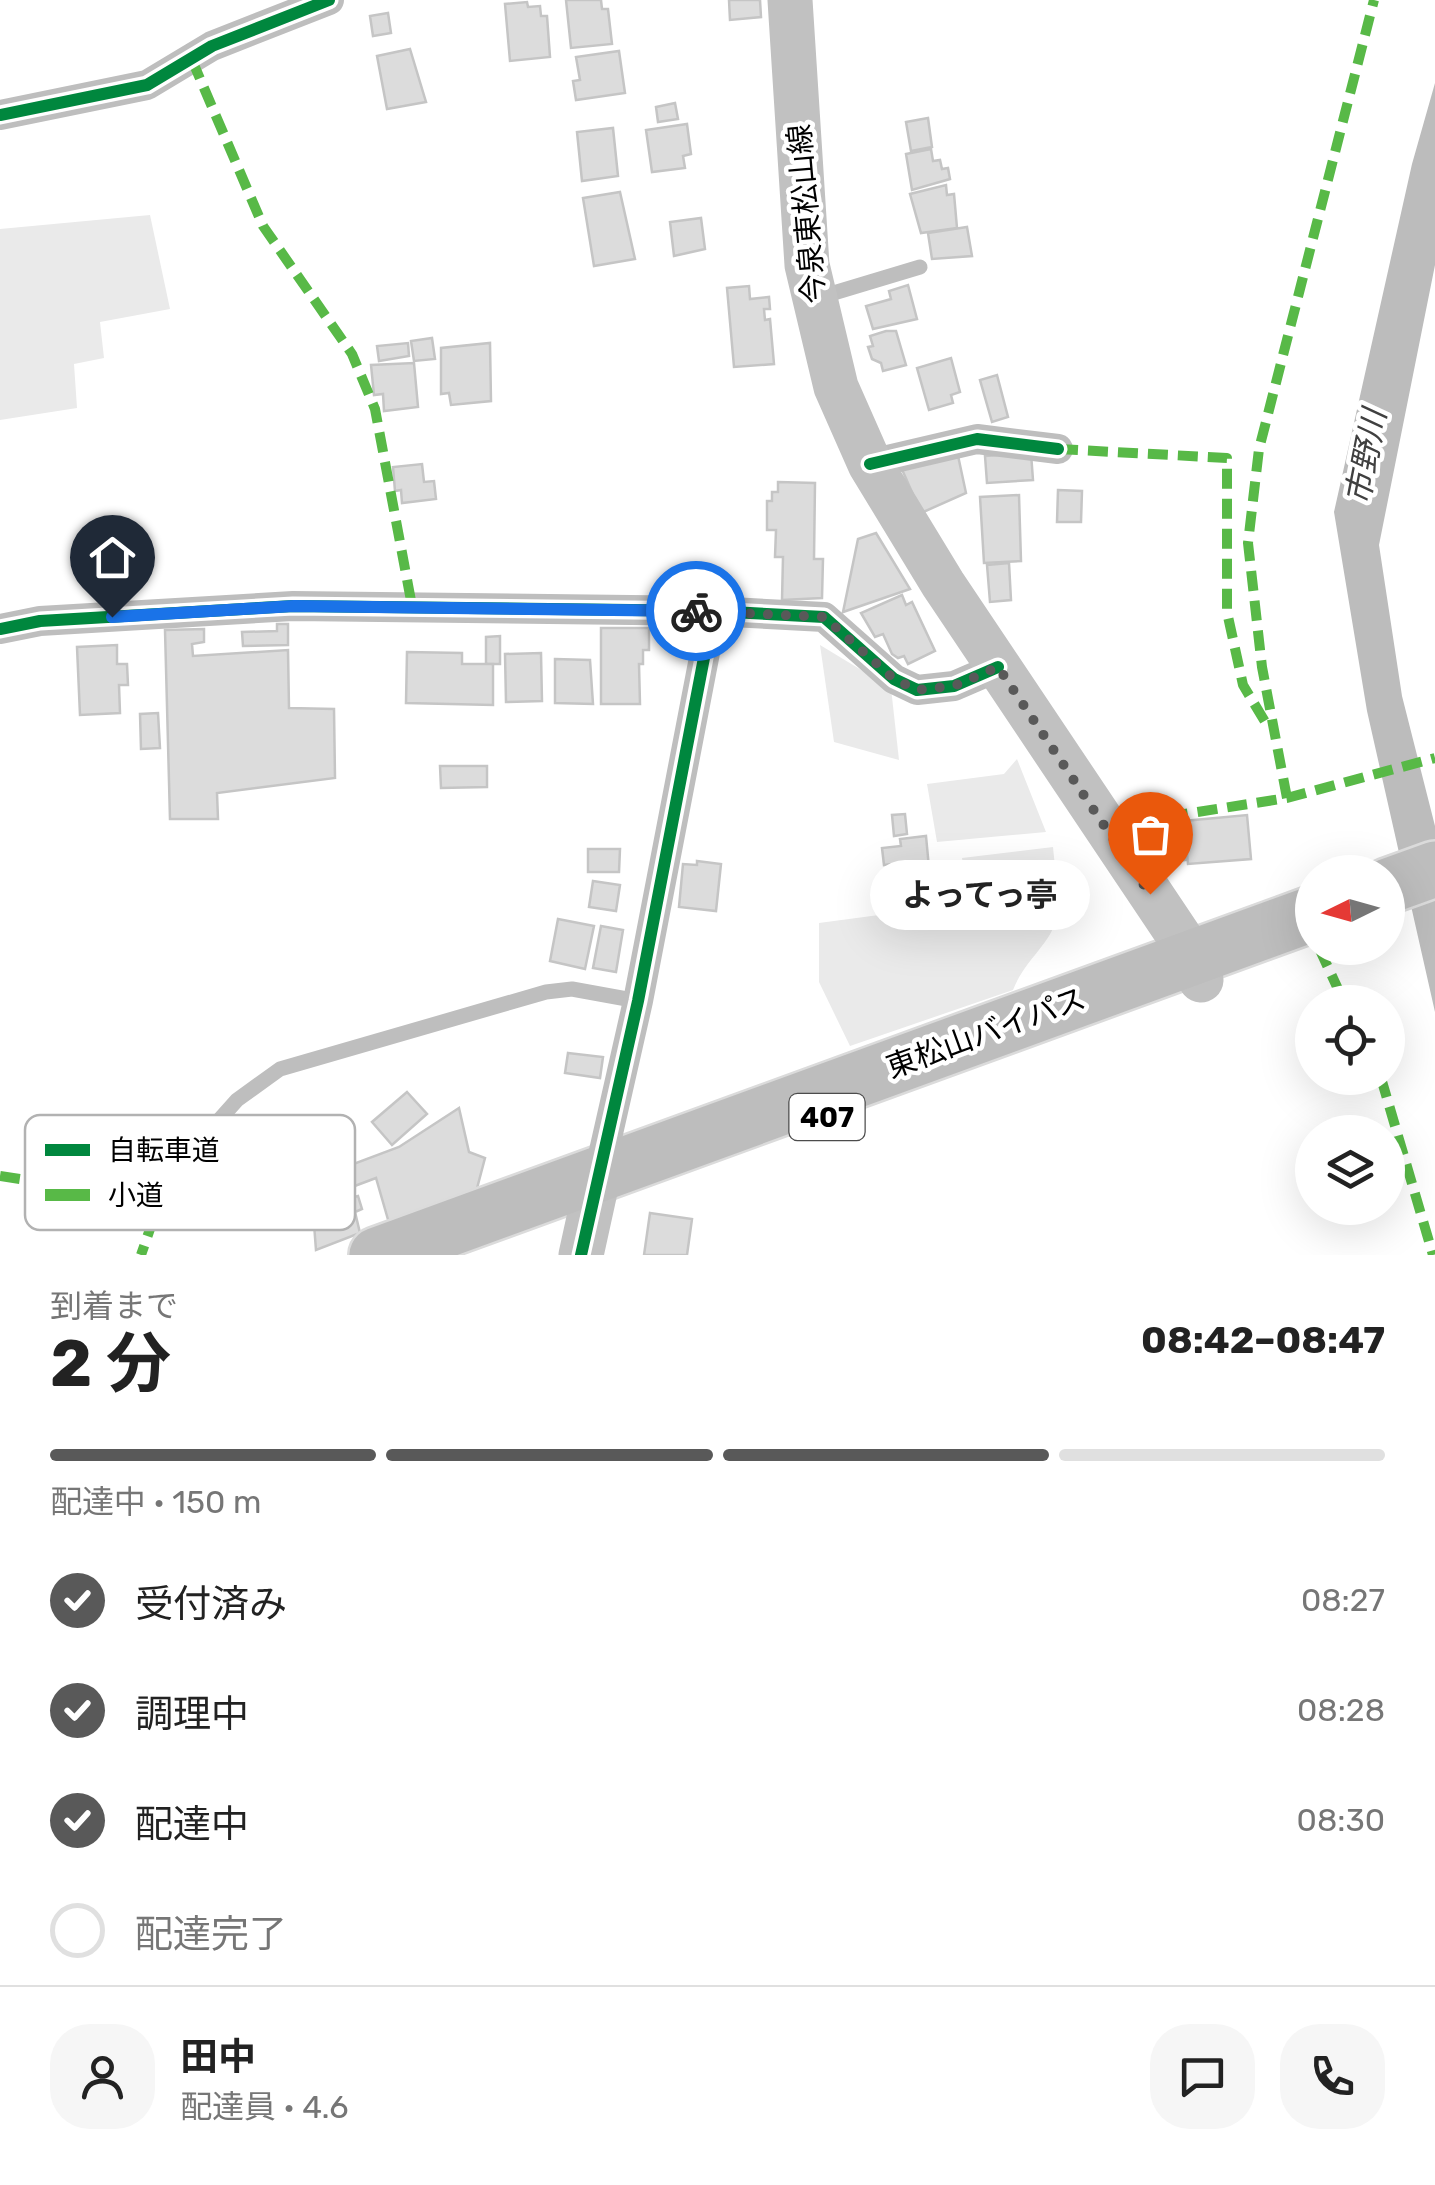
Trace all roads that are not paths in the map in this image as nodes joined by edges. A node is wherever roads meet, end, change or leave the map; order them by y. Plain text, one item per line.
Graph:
1 (329, 0) edge
2 (790, 0) edge
3 (0, 115) edge
4 (920, 267) dead end
5 (813, 299) junction
6 (1058, 449) dead end
7 (870, 464) junction
8 (713, 612) junction
9 (0, 629) edge
10 (998, 667) junction
11 (1435, 869) edge
12 (1405, 880) edge
13 (1435, 895) edge
14 (1405, 906) edge
15 (1295, 922) edge
16 (1295, 944) edge
17 (1198, 968) junction
18 (638, 1000) junction
19 (223, 1115) edge
20 (591, 1211) edge
21 (377, 1255) edge
22 (453, 1255) edge

1 - 3 street
2 - 5 main road, 今泉東松山線
4 - 5 lane
5 - 7 main road, 今泉東松山線
6 - 7 street
7 - 10 main road, 今泉東松山線
8 - 9 street
8 - 10 street
8 - 18 street
10 - 17 main road, 今泉東松山線
11 - 12 highway
13 - 14 highway
15 - 17 highway, 東松山バイパス / 407
16 - 17 highway, 東松山バイパス / 407
17 - 20 highway, 東松山バイパス / 407
18 - 19 lane
18 - 20 street
20 - 21 highway, 東松山バイパス / 407
20 - 22 highway, 東松山バイパス / 407

